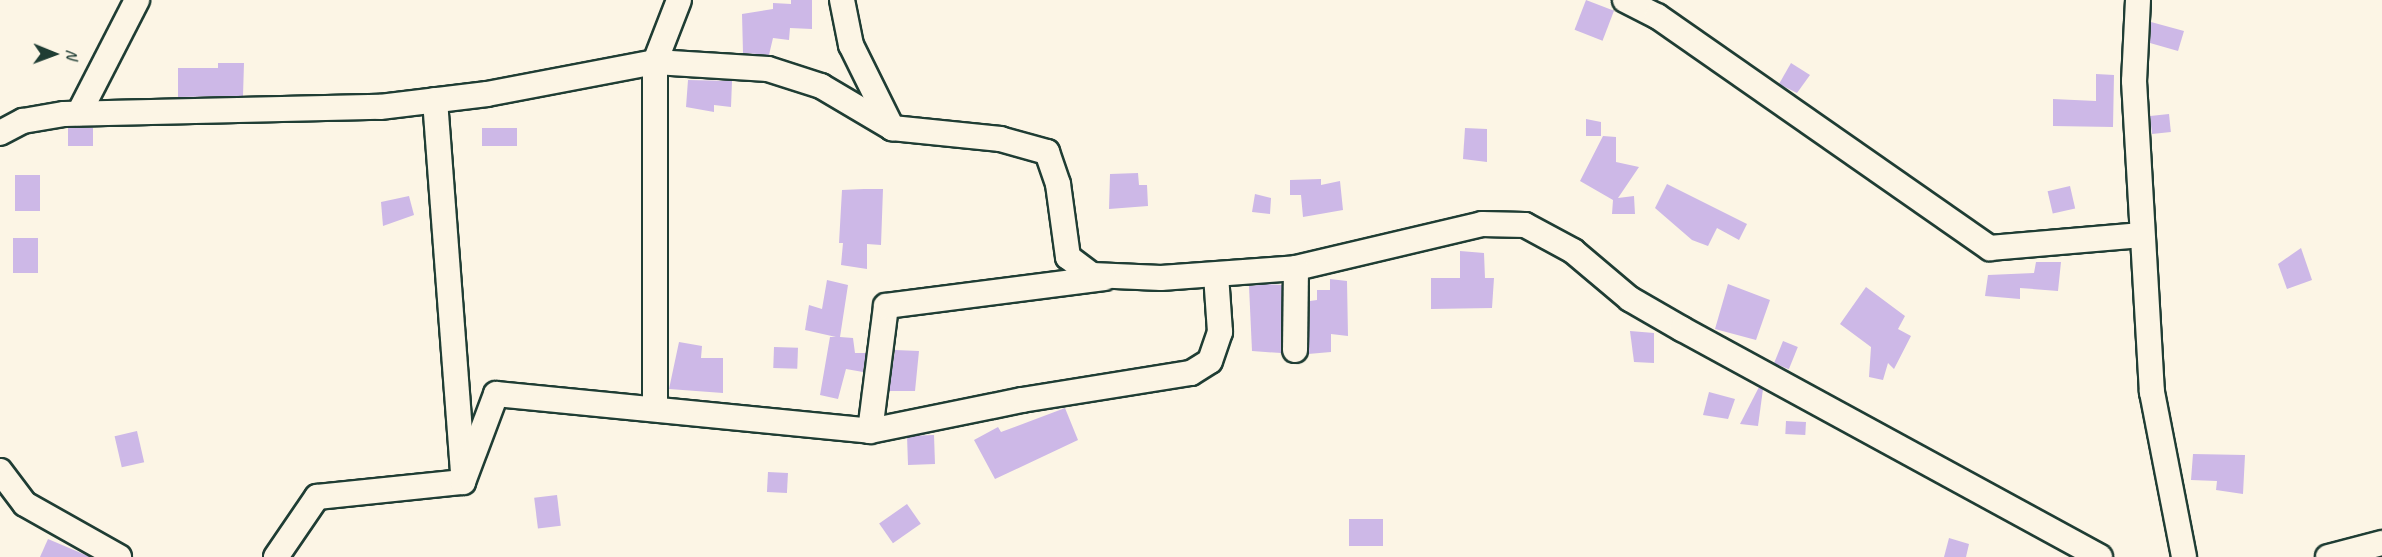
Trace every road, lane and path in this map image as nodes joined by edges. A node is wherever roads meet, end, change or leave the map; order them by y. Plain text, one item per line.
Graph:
1 (137, 0) edge
2 (679, 0) edge
3 (842, 0) edge
4 (1625, 0) edge
5 (2138, 0) edge
6 (655, 62) junction
7 (435, 100) junction
8 (79, 113) junction
9 (892, 128) junction
10 (2, 139) edge
11 (2141, 235) junction
12 (1296, 268) junction
13 (1216, 275) junction
14 (1108, 277) junction
15 (1294, 350) dead end
16 (655, 408) junction
17 (870, 431) junction
18 (0, 471) edge
19 (463, 482) junction
20 (2382, 543) edge
21 (119, 557) edge
22 (276, 557) edge
23 (2100, 557) edge
24 (2184, 557) edge
25 (2328, 557) edge

1 - 8 street
2 - 6 street
3 - 9 street
4 - 11 street
5 - 11 street
6 - 7 street
6 - 9 street
6 - 16 street
7 - 8 street
7 - 19 street
8 - 10 street
9 - 14 street
11 - 24 street
12 - 13 street
12 - 15 street
12 - 23 street
13 - 14 street
13 - 17 street
14 - 17 street
16 - 17 street
16 - 19 street
18 - 21 street
19 - 22 street
20 - 25 street

